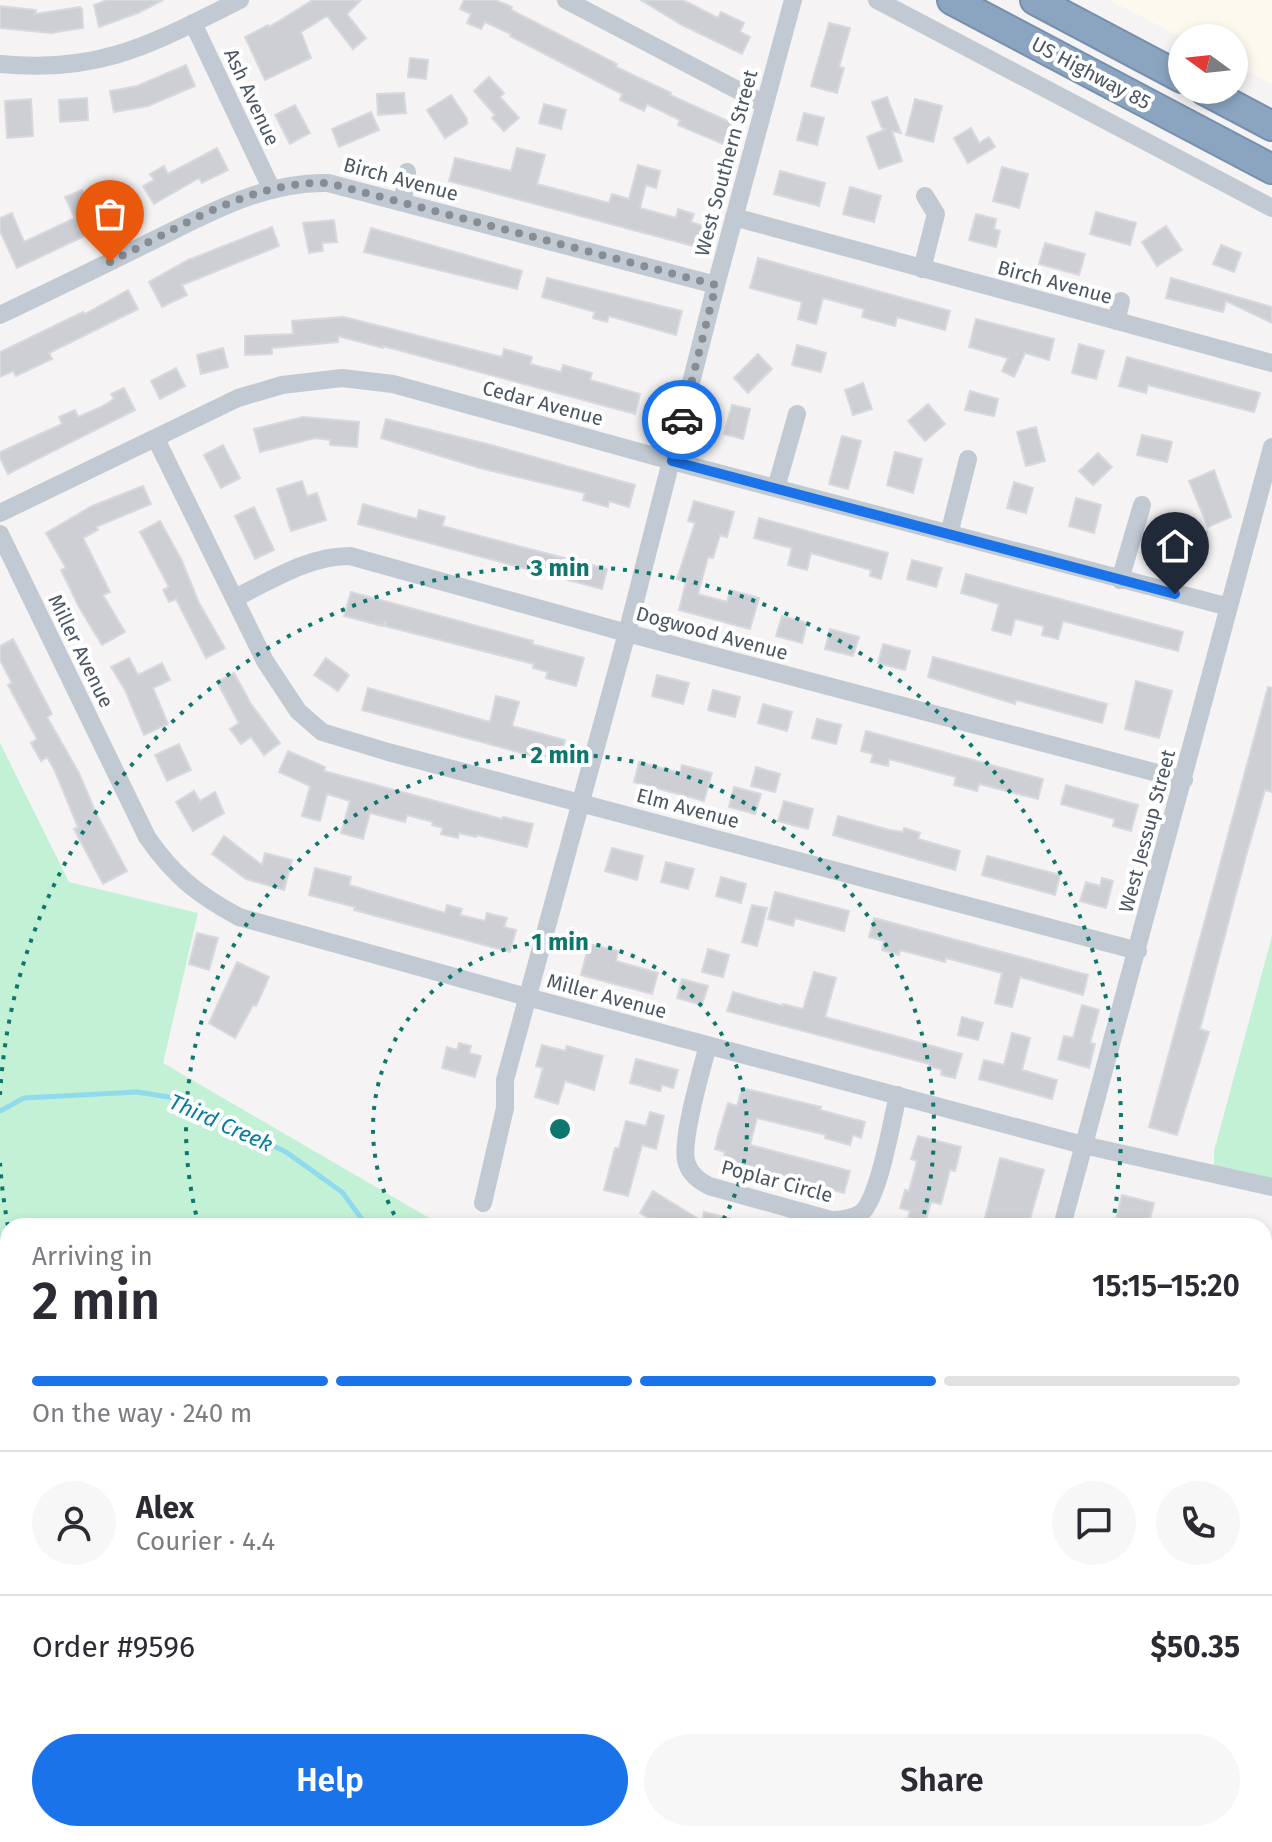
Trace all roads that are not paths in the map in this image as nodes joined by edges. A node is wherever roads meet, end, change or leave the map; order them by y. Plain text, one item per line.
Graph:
1 (240, 0) edge
2 (566, 0) edge
3 (793, 0) edge
4 (877, 0) edge
5 (952, 0) edge
6 (1035, 0) edge
7 (193, 23) junction
8 (0, 64) edge
9 (1168, 71) edge
10 (764, 104) junction
11 (1230, 104) edge
12 (1272, 126) edge
13 (1272, 169) edge
14 (407, 172) dead end
15 (272, 190) junction
16 (925, 196) dead end
17 (403, 202) junction
18 (1272, 208) edge
19 (734, 217) junction
20 (922, 269) junction
21 (716, 285) junction
22 (1121, 301) dead end
23 (0, 315) edge
24 (1116, 321) junction
25 (1272, 363) edge
26 (797, 414) dead end
27 (156, 439) junction
28 (1272, 447) edge
29 (968, 459) dead end
30 (672, 461) junction
31 (776, 488) junction
32 (1142, 505) dead end
33 (0, 513) edge
34 (0, 534) edge
35 (949, 534) junction
36 (1120, 580) junction
37 (235, 598) junction
38 (1229, 607) junction
39 (627, 633) junction
40 (1184, 780) junction
41 (580, 801) junction
42 (1138, 951) junction
43 (527, 997) junction
44 (708, 1045) junction
45 (898, 1095) junction
46 (1083, 1145) junction
47 (1272, 1187) edge
48 (483, 1203) dead end
49 (824, 1218) edge
50 (849, 1218) edge
51 (1064, 1218) edge

1 - 7 street
2 - 10 street
3 - 10 street, West Southern Street
4 - 18 street
5 - 13 highway, US Highway 85
6 - 9 highway, US Highway 85
7 - 8 street
7 - 15 street, Ash Avenue
10 - 19 street, West Southern Street
11 - 12 highway
14 - 17 street
15 - 17 street, Birch Avenue
15 - 23 street, Birch Avenue
16 - 20 street
17 - 21 street, Birch Avenue
19 - 20 street, Birch Avenue
19 - 21 street, West Southern Street
20 - 24 street, Birch Avenue
21 - 30 street, West Southern Street
22 - 24 street
24 - 25 street, Birch Avenue
26 - 31 street
27 - 30 street, Cedar Avenue
27 - 33 street, Cedar Avenue
27 - 37 street, Elm Avenue
28 - 38 street, West Jessup Street
29 - 35 street
30 - 31 street, Cedar Avenue
30 - 39 street, West Southern Street
31 - 35 street, Cedar Avenue
32 - 36 street
34 - 43 street, Miller Avenue
35 - 36 street, Cedar Avenue
36 - 38 street, Cedar Avenue
37 - 39 street, Dogwood Avenue
37 - 41 street, Elm Avenue
38 - 40 street, West Jessup Street
39 - 40 street, Dogwood Avenue
39 - 41 street, West Southern Street
40 - 42 street, West Jessup Street
41 - 42 street, Elm Avenue
41 - 43 street, West Southern Street
42 - 46 street, West Jessup Street
43 - 44 street, Miller Avenue
43 - 48 street, West Southern Street
44 - 45 street, Miller Avenue
44 - 49 street, Poplar Circle
45 - 46 street, Miller Avenue
45 - 50 street, Poplar Circle
46 - 47 street, Miller Avenue
46 - 51 street, West Jessup Street

